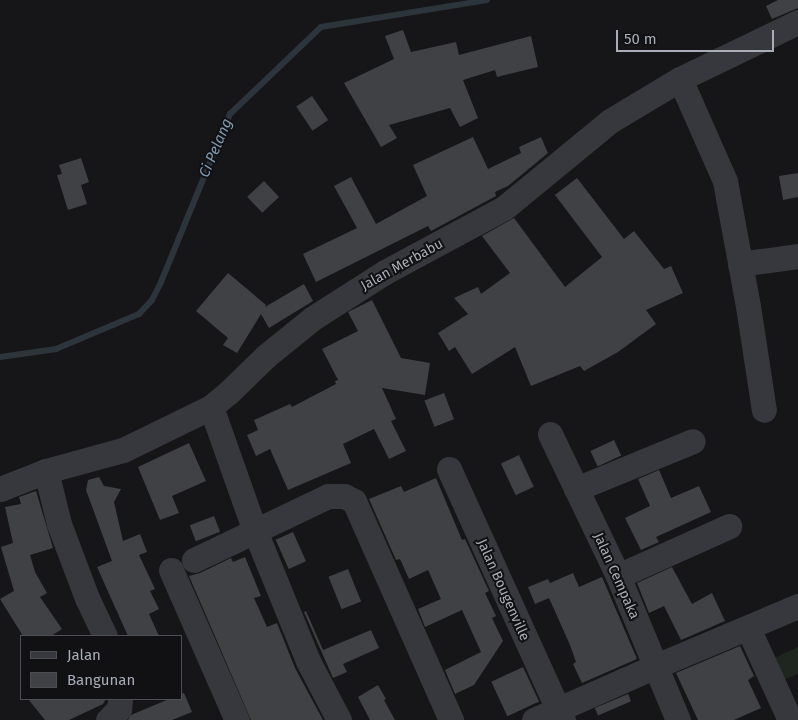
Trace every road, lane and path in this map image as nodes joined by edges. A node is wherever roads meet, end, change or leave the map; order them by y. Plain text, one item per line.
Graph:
1 (798, 22) edge
2 (680, 79) junction
3 (798, 256) edge
4 (740, 264) junction
5 (211, 407) junction
6 (764, 410) dead end
7 (550, 434) dead end
8 (693, 442) dead end
9 (449, 470) dead end
10 (46, 471) junction
11 (0, 489) edge
12 (576, 489) junction
13 (729, 526) dead end
14 (255, 531) junction
15 (194, 560) dead end
16 (171, 570) dead end
17 (618, 576) junction
18 (798, 606) edge
19 (748, 628) junction
20 (105, 635) edge
21 (656, 666) junction
22 (120, 700) edge
23 (560, 715) edge
24 (108, 720) edge
25 (237, 720) edge
26 (339, 720) edge
27 (451, 720) edge
28 (534, 720) edge
29 (678, 720) edge
30 (790, 720) edge

1 - 2 street, Jalan Merbabu
2 - 4 street
2 - 5 street, Jalan Merbabu
3 - 4 street
4 - 6 street
5 - 10 street, Jalan Merbabu
5 - 14 street
7 - 12 street, Jalan Cempaka
8 - 12 street
9 - 23 street, Jalan Bougenville
10 - 11 street, Jalan Merbabu
10 - 20 street
12 - 17 street, Jalan Cempaka
13 - 17 street
14 - 15 street
14 - 26 street
14 - 27 street
16 - 25 street
17 - 21 street, Jalan Cempaka
18 - 19 street
19 - 21 street
19 - 30 street
21 - 23 street
21 - 29 street, Jalan Cempaka
22 - 24 street
23 - 28 street

